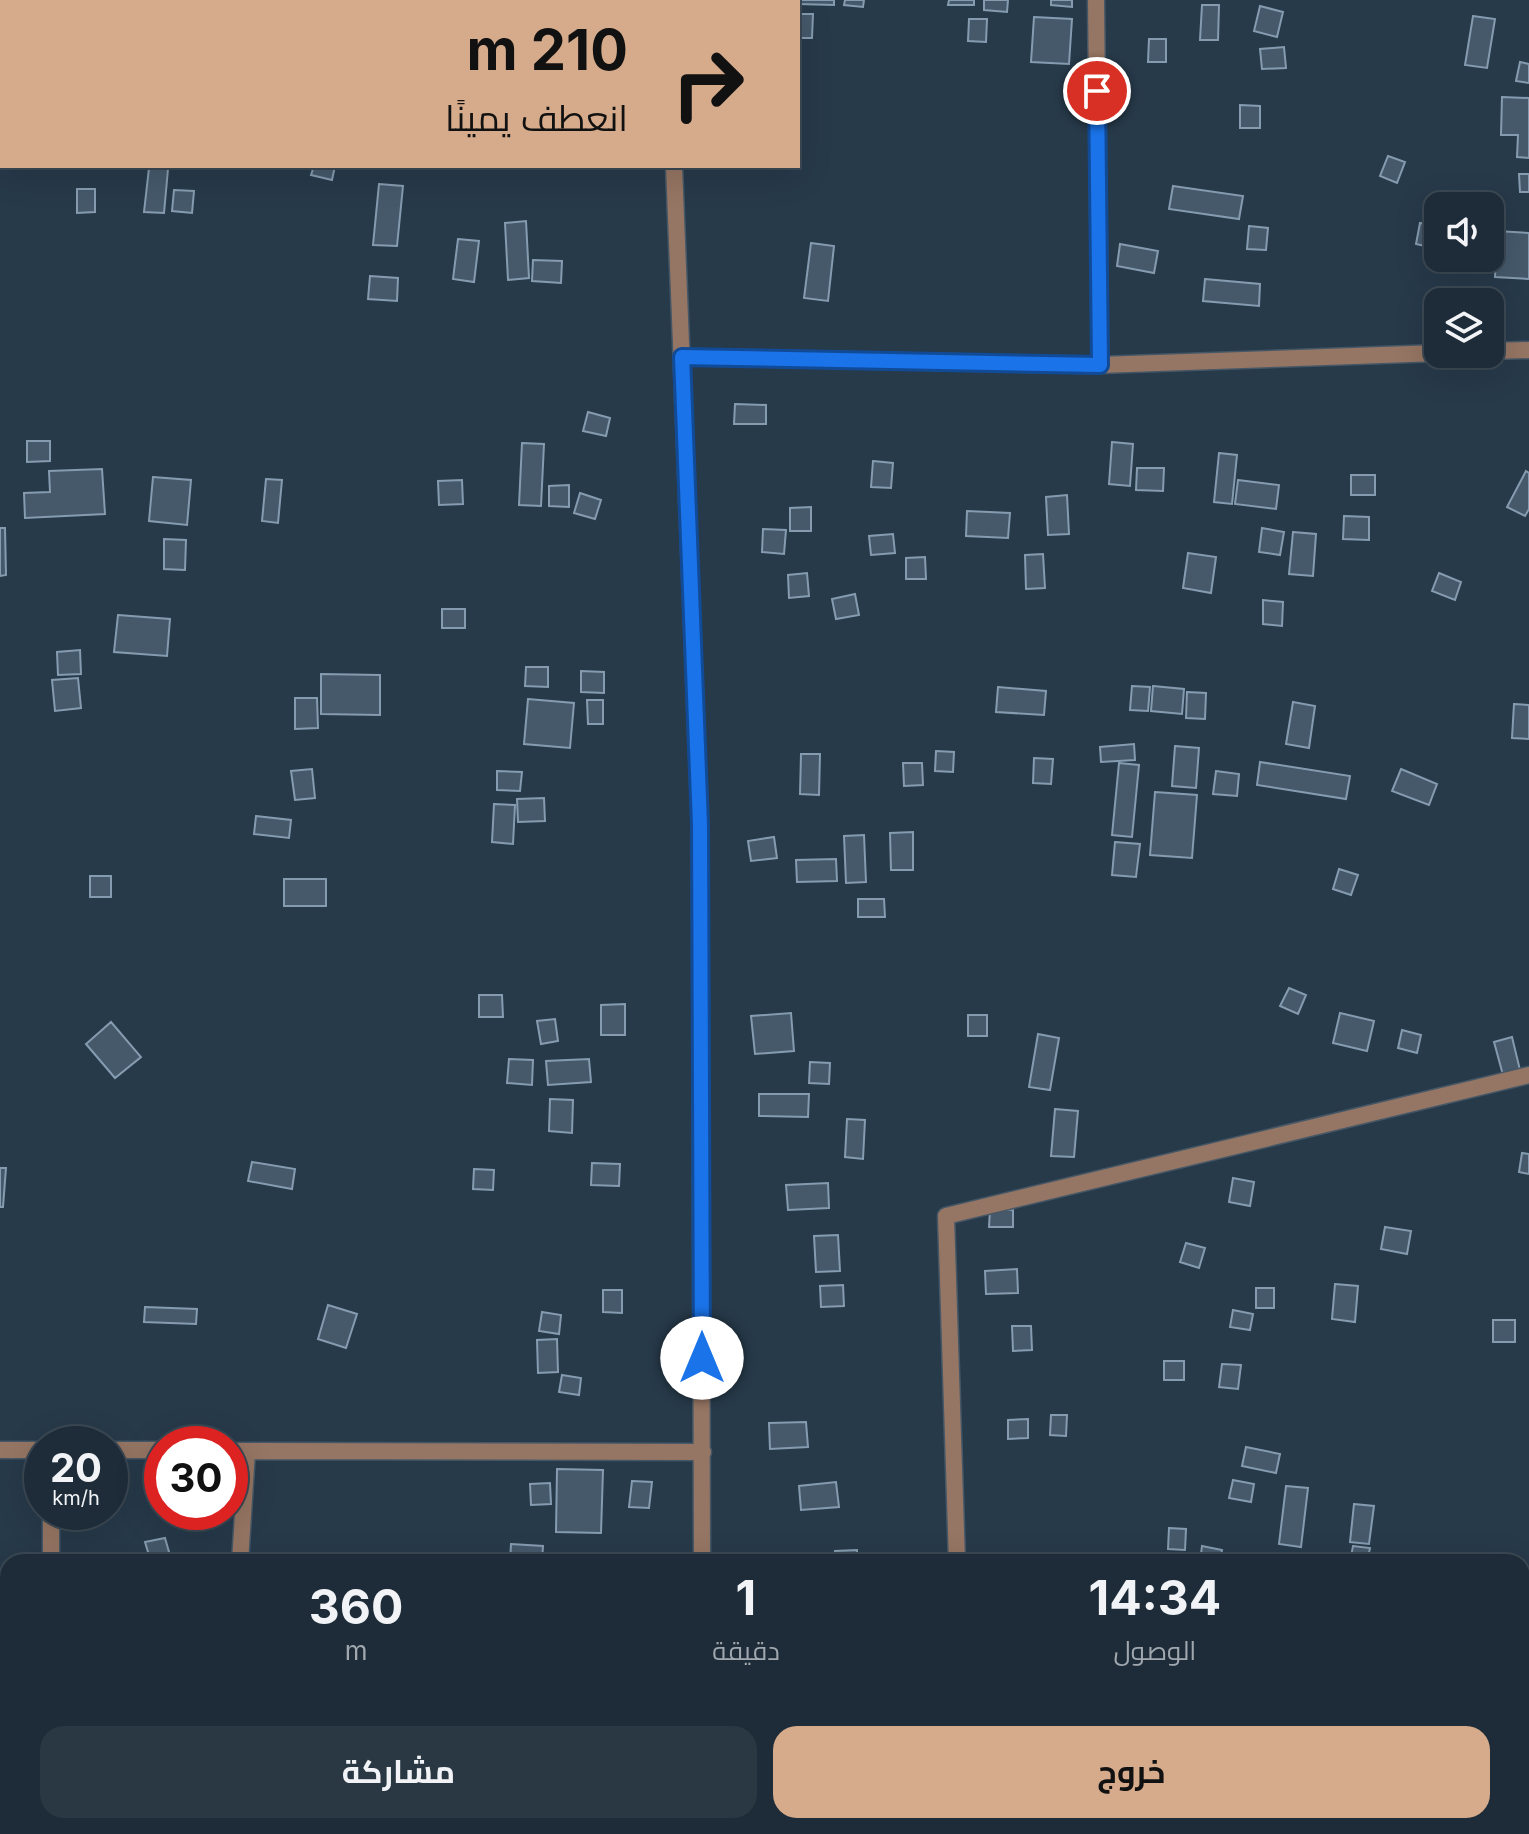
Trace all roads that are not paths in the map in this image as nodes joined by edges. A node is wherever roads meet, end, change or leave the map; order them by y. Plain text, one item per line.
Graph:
1 (1096, 0) edge
2 (674, 168) edge
3 (1529, 350) edge
4 (1504, 351) edge
5 (1424, 353) edge
6 (682, 357) junction
7 (1100, 365) junction
8 (1529, 1075) edge
9 (0, 1450) edge
10 (24, 1450) edge
11 (248, 1451) edge
12 (703, 1452) junction
13 (51, 1530) edge
14 (240, 1530) edge
15 (51, 1554) edge
16 (240, 1554) edge
17 (702, 1554) edge
18 (957, 1554) edge

1 - 7 street
2 - 6 street
3 - 4 street
5 - 7 street
6 - 7 street
6 - 12 street
8 - 18 street
9 - 10 street
11 - 12 street
12 - 17 street
13 - 15 street
14 - 16 street

